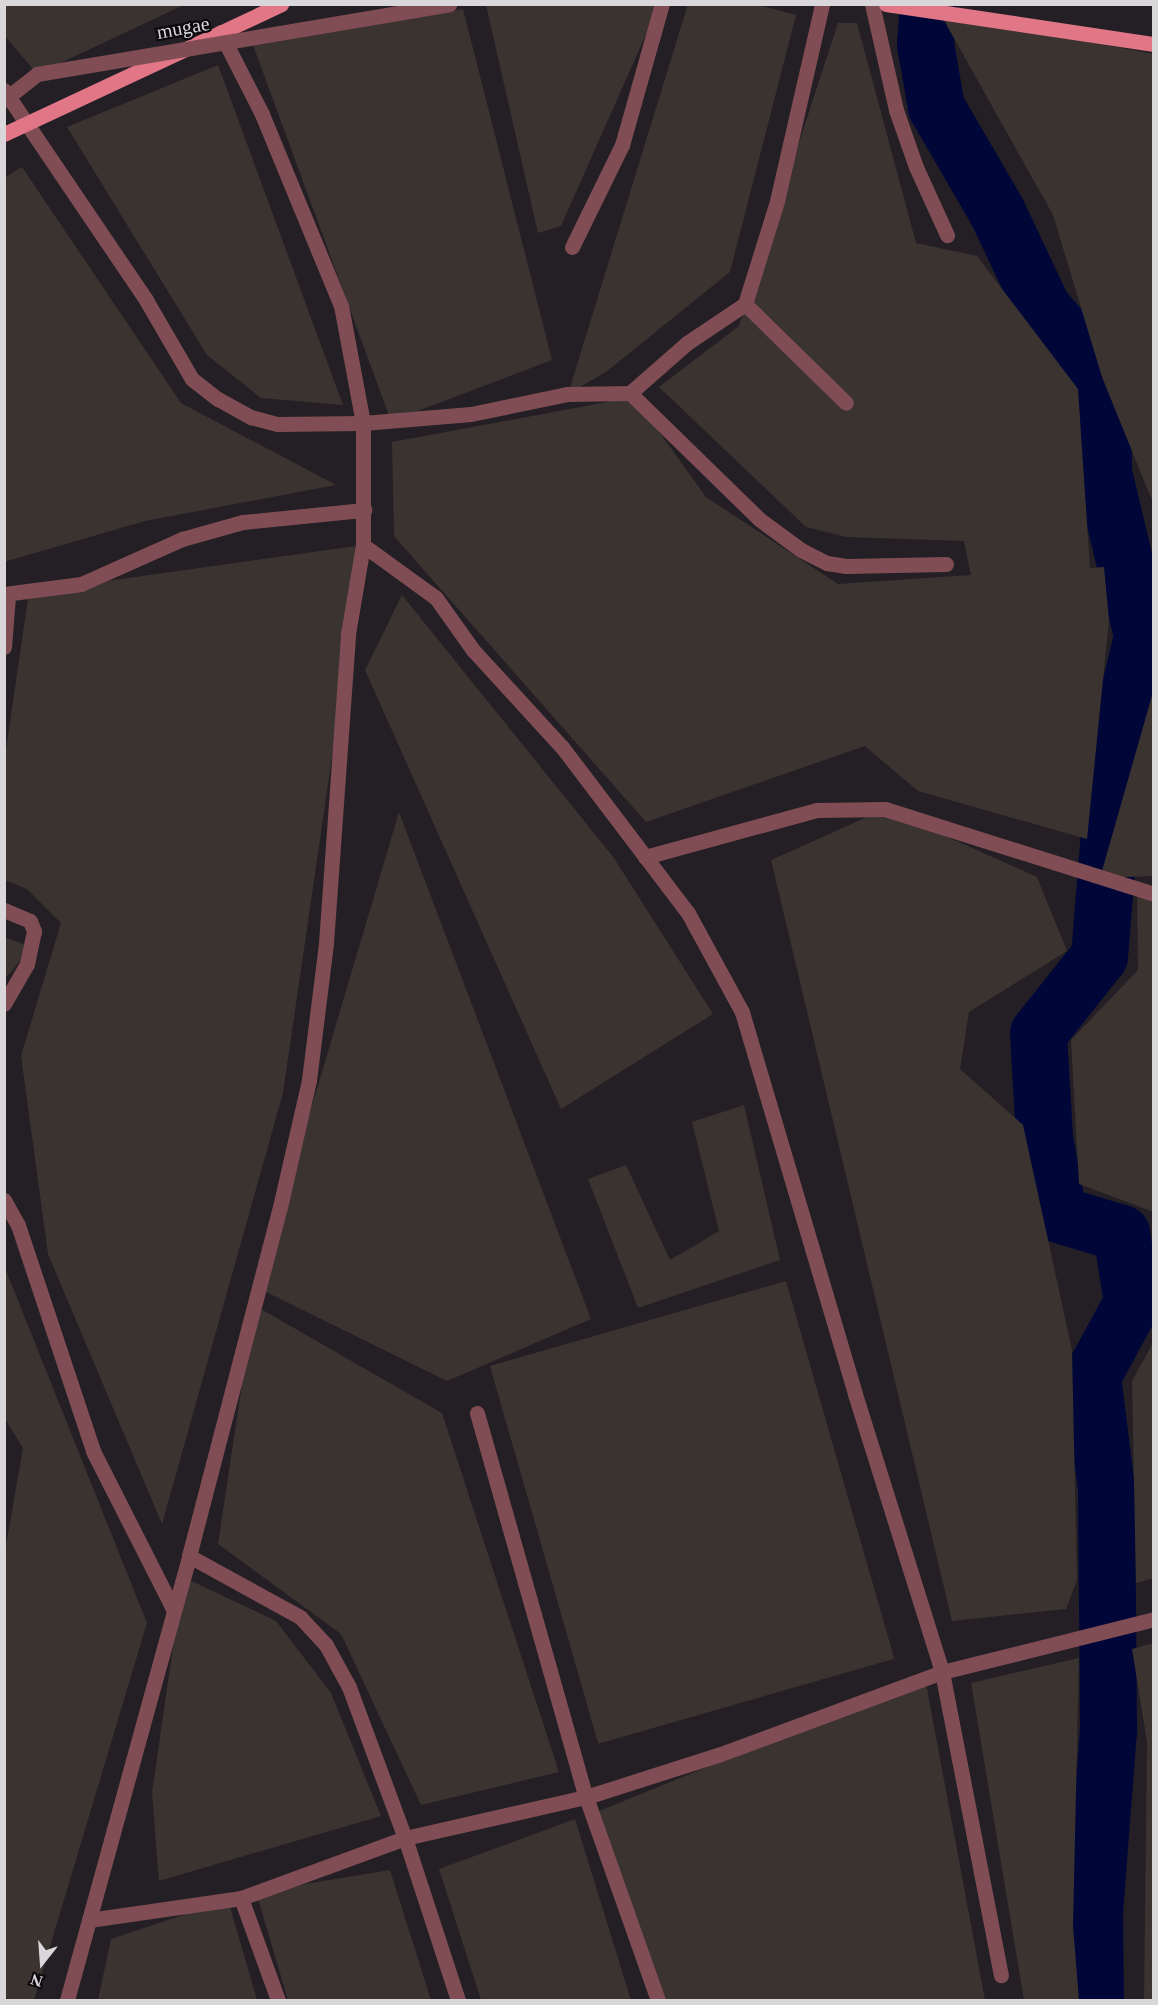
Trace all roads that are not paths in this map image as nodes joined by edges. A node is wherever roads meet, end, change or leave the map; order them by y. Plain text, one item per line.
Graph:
1 (281, 4) edge
2 (449, 4) edge
3 (662, 4) edge
4 (822, 4) edge
5 (872, 4) edge
6 (894, 6) edge
7 (219, 30) junction
8 (1154, 44) edge
9 (4, 90) edge
10 (4, 100) edge
11 (27, 121) junction
12 (4, 134) edge
13 (947, 235) dead end
14 (572, 247) dead end
15 (745, 304) junction
16 (630, 393) junction
17 (846, 403) dead end
18 (363, 423) junction
19 (364, 510) junction
20 (363, 545) junction
21 (946, 564) dead end
22 (6, 595) edge
23 (4, 647) edge
24 (645, 857) junction
25 (1154, 894) edge
26 (4, 909) edge
27 (4, 1005) edge
28 (5, 1202) edge
29 (11, 1228) edge
30 (477, 1413) dead end
31 (189, 1556) junction
32 (173, 1609) junction
33 (1146, 1622) edge
34 (942, 1672) junction
35 (586, 1797) junction
36 (405, 1838) junction
37 (241, 1898) junction
38 (89, 1920) junction
39 (1001, 1975) dead end
40 (68, 1999) edge
41 (278, 2001) edge
42 (458, 2001) edge
43 (658, 2001) edge

1 - 7 main road
2 - 10 street, mugae, bridge
3 - 14 street
4 - 15 street
5 - 13 street
6 - 8 main road
7 - 11 main road
7 - 18 street
9 - 11 street
11 - 12 main road
11 - 18 street
15 - 16 street
15 - 17 street
16 - 18 street
16 - 21 street
18 - 19 street
19 - 20 street
19 - 22 street
20 - 24 street
20 - 31 street
22 - 23 street
24 - 25 street
24 - 34 street
26 - 27 street
28 - 29 street
29 - 32 street
30 - 35 street
31 - 32 street
31 - 36 street
32 - 38 street
33 - 34 street
34 - 35 street
34 - 39 street
35 - 36 street
35 - 43 street
36 - 37 street
36 - 42 street
37 - 38 street
37 - 41 street
38 - 40 street

